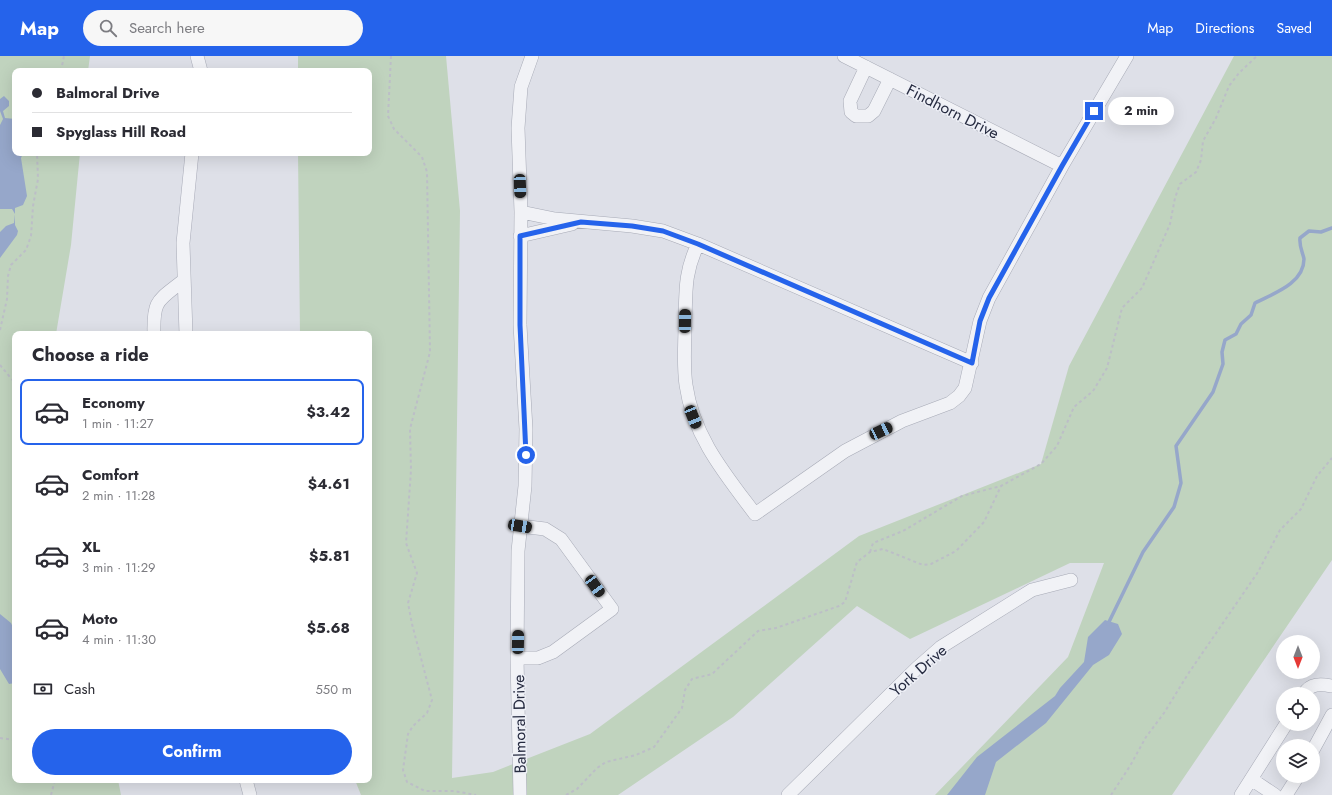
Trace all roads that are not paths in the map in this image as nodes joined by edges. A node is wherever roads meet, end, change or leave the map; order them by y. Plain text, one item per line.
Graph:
1 (197, 56) edge
2 (532, 56) edge
3 (844, 56) edge
4 (1127, 56) edge
5 (866, 67) junction
6 (200, 68) edge
7 (890, 79) junction
8 (192, 156) edge
9 (1062, 166) junction
10 (521, 212) junction
11 (581, 222) junction
12 (520, 236) junction
13 (698, 244) junction
14 (184, 280) junction
15 (154, 331) edge
16 (186, 331) edge
17 (972, 363) junction
18 (520, 526) junction
19 (1071, 580) dead end
20 (517, 658) junction
21 (1332, 686) edge
22 (1312, 687) edge
23 (1332, 715) edge
24 (1282, 731) edge
25 (1329, 732) edge
26 (1320, 742) edge
27 (1251, 779) junction
28 (247, 783) edge
29 (1294, 783) edge
30 (250, 795) edge
31 (520, 795) edge
32 (788, 795) edge
33 (1240, 795) edge
34 (1276, 795) edge
35 (1286, 795) edge

1 - 6 street
2 - 10 street, Balmoral Drive
3 - 5 street, Findhorn Drive
4 - 9 street
5 - 7 street, Findhorn Drive
5 - 7 street
7 - 9 street, Findhorn Drive
8 - 14 street
9 - 17 street
10 - 11 street
10 - 12 street, Balmoral Drive
11 - 12 street
11 - 13 street
12 - 18 street, Balmoral Drive
13 - 17 street
13 - 17 street
14 - 15 street
14 - 16 street
18 - 20 street, Balmoral Drive
18 - 20 street
19 - 32 street, York Drive
20 - 31 street, Balmoral Drive
21 - 22 street
23 - 25 street
24 - 27 street
25 - 26 street
27 - 33 street
27 - 34 street
28 - 30 street
29 - 35 street

